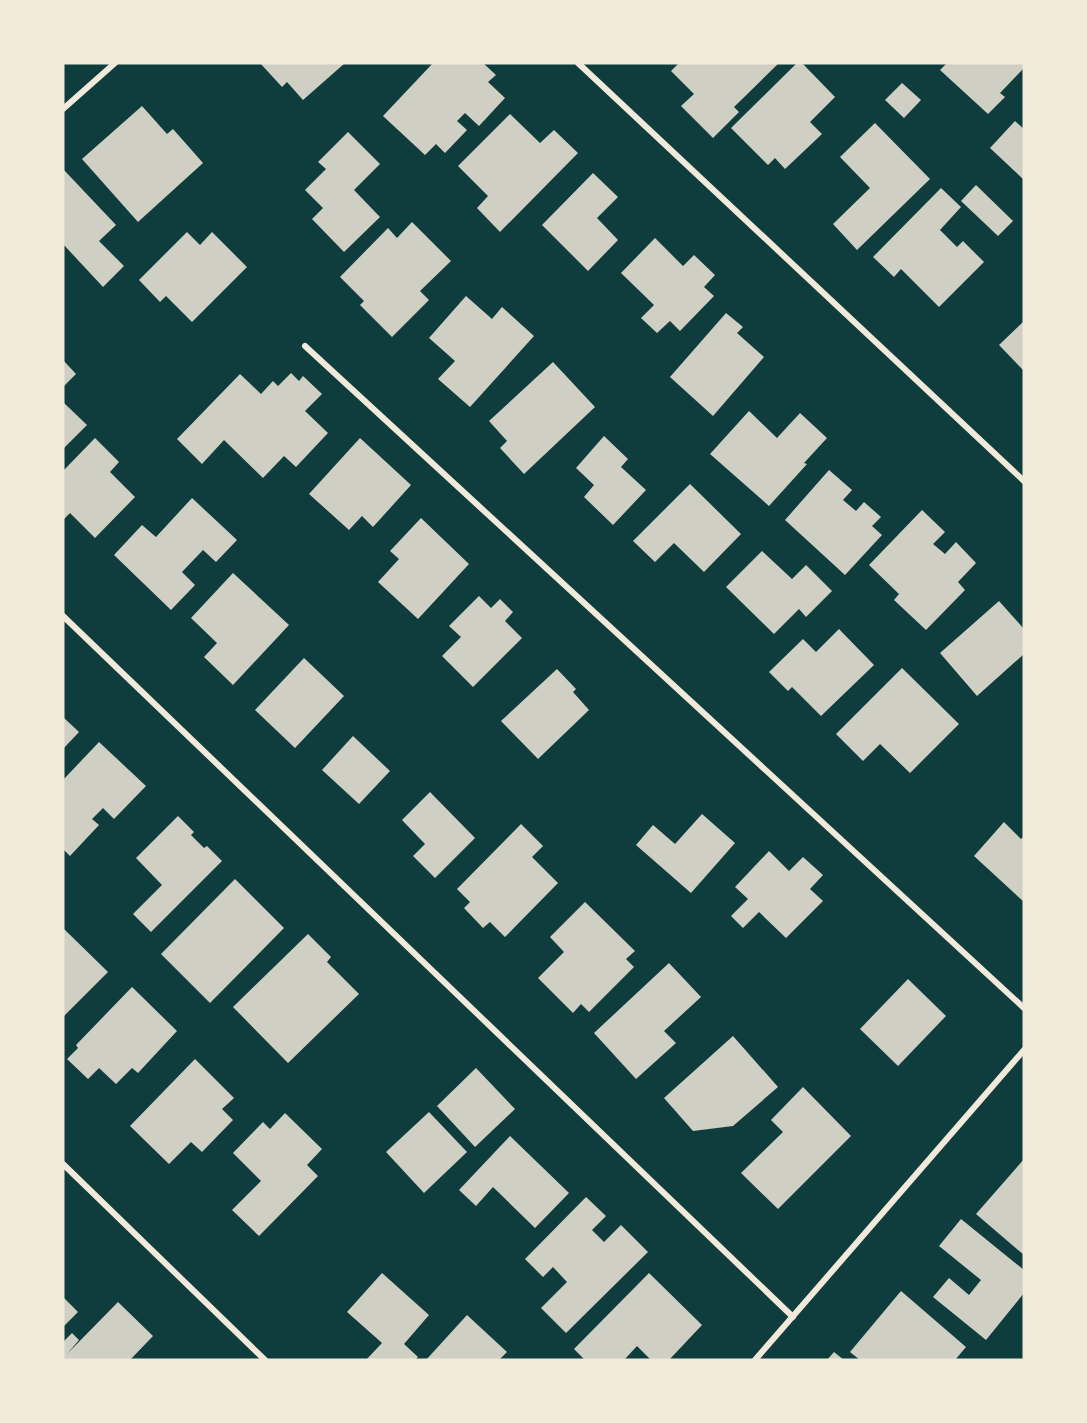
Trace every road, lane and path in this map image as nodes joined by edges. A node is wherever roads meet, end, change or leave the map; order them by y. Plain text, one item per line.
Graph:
1 (115, 63) edge
2 (578, 63) edge
3 (63, 109) edge
4 (305, 346) dead end
5 (1024, 481) edge
6 (63, 616) edge
7 (1024, 1008) edge
8 (1024, 1050) edge
9 (63, 1164) edge
10 (793, 1317) junction
11 (262, 1359) edge
12 (756, 1360) edge

1 - 3 street
2 - 5 street
4 - 7 street
6 - 10 street
8 - 10 street
9 - 11 street
10 - 12 street

